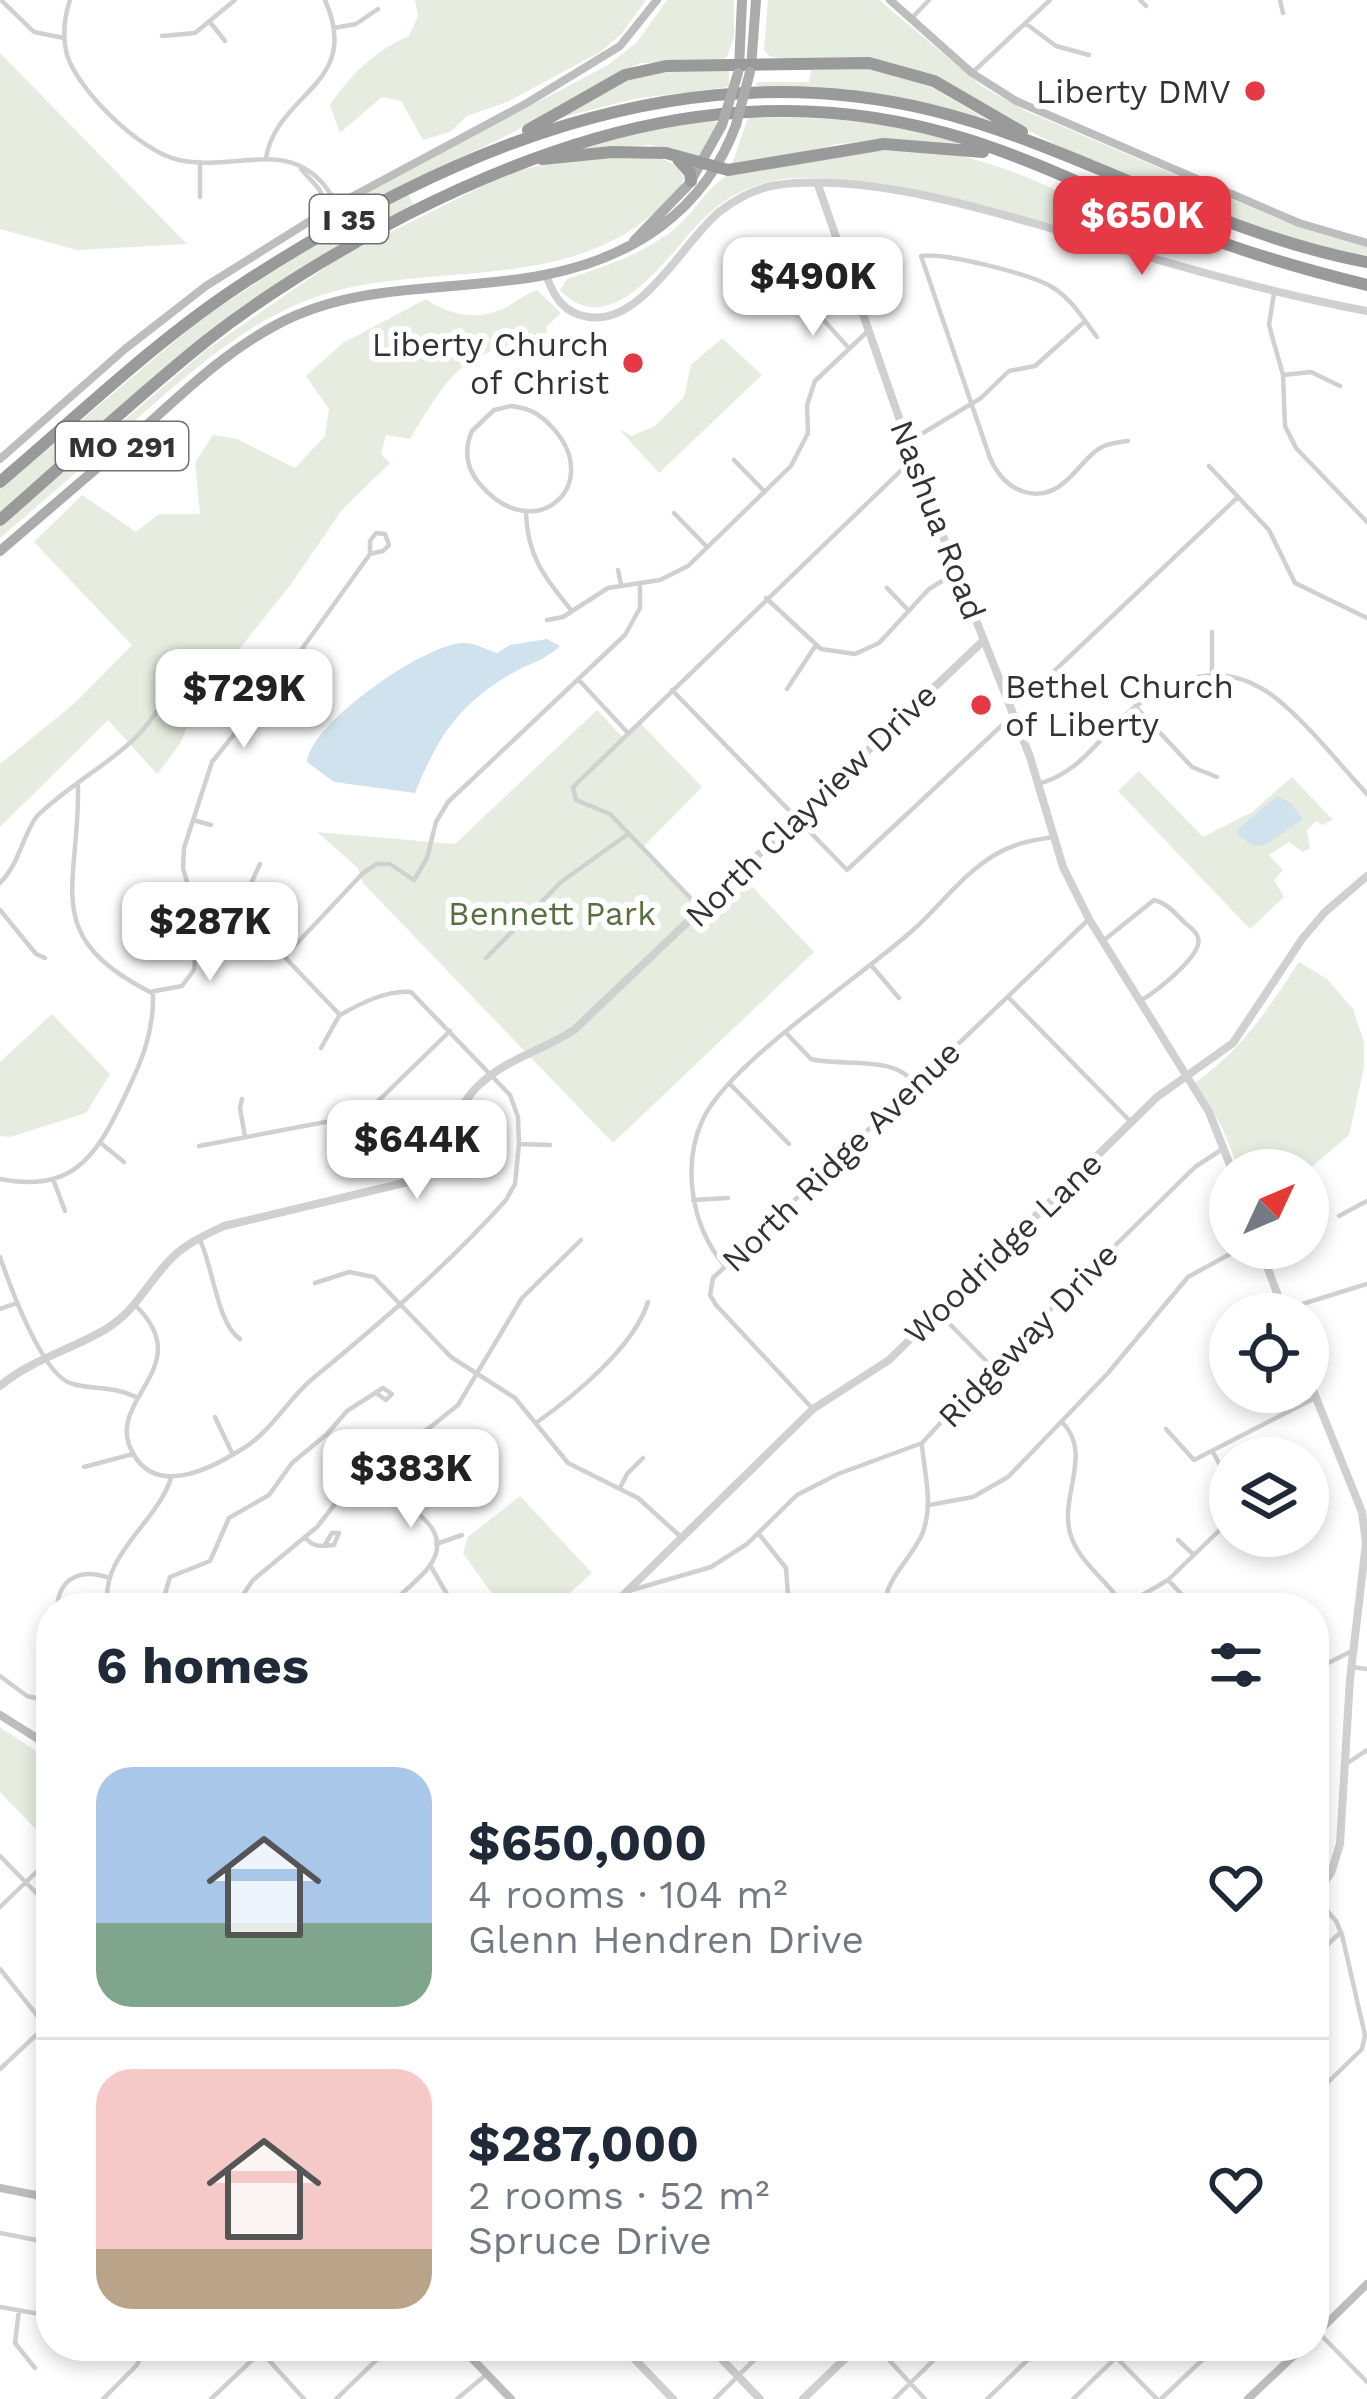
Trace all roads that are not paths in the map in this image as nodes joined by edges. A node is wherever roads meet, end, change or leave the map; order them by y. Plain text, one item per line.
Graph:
1 (1, 0) edge
2 (70, 0) edge
3 (235, 0) edge
4 (325, 0) edge
5 (657, 0) edge
6 (742, 0) edge
7 (756, 0) edge
8 (890, 0) edge
9 (929, 0) edge
10 (1050, 0) edge
11 (1280, 0) edge
12 (378, 9) dead end
13 (1283, 14) dead end
14 (911, 18) junction
15 (210, 22) junction
16 (1025, 23) junction
17 (334, 28) junction
18 (163, 36) dead end
19 (64, 38) junction
20 (225, 41) dead end
21 (1089, 55) dead end
22 (745, 69) junction
23 (972, 73) junction
24 (1038, 142) junction
25 (506, 143) junction
26 (673, 155) junction
27 (266, 158) junction
28 (1020, 160) junction
29 (518, 161) junction
30 (200, 162) junction
31 (709, 166) junction
32 (691, 181) junction
33 (818, 185) junction
34 (200, 197) dead end
35 (333, 206) junction
36 (633, 242) junction
37 (1367, 244) edge
38 (1367, 262) edge
39 (546, 275) junction
40 (1367, 285) edge
41 (1274, 292) junction
42 (794, 302) dead end
43 (1367, 311) edge
44 (1085, 322) junction
45 (868, 331) junction
46 (1097, 337) dead end
47 (849, 348) junction
48 (1283, 375) junction
49 (1340, 386) dead end
50 (971, 402) junction
51 (1128, 441) dead end
52 (908, 442) junction
53 (0, 459) edge
54 (914, 459) junction
55 (734, 460) dead end
56 (1209, 466) dead end
57 (0, 482) edge
58 (765, 492) junction
59 (1238, 497) junction
60 (526, 513) junction
61 (674, 513) dead end
62 (0, 520) edge
63 (1367, 522) edge
64 (707, 548) junction
65 (0, 551) edge
66 (370, 554) dead end
67 (618, 570) dead end
68 (959, 571) junction
69 (640, 583) junction
70 (621, 584) junction
71 (886, 588) dead end
72 (766, 598) junction
73 (571, 610) junction
74 (909, 611) junction
75 (1367, 618) edge
76 (548, 620) dead end
77 (1212, 632) dead end
78 (984, 640) junction
79 (816, 645) junction
80 (177, 660) dead end
81 (1212, 677) junction
82 (578, 680) junction
83 (671, 689) junction
84 (787, 689) dead end
85 (1009, 702) junction
86 (1136, 706) junction
87 (1014, 713) junction
88 (628, 732) junction
89 (1217, 777) dead end
90 (1038, 784) junction
91 (78, 786) junction
92 (1367, 794) edge
93 (796, 818) junction
94 (193, 820) junction
95 (211, 825) dead end
96 (628, 834) junction
97 (1053, 837) junction
98 (260, 864) dead end
99 (1367, 876) edge
100 (0, 883) edge
101 (239, 908) junction
102 (701, 909) junction
103 (0, 910) edge
104 (1089, 919) junction
105 (196, 922) junction
106 (1103, 941) junction
107 (286, 955) junction
108 (45, 958) dead end
109 (486, 958) dead end
110 (871, 965) junction
111 (153, 992) junction
112 (1008, 996) junction
113 (899, 998) dead end
114 (1140, 1001) junction
115 (340, 1015) junction
116 (450, 1031) junction
117 (787, 1034) junction
118 (322, 1048) dead end
119 (493, 1073) junction
120 (1186, 1076) junction
121 (730, 1084) junction
122 (915, 1086) junction
123 (242, 1099) dead end
124 (1131, 1122) junction
125 (245, 1137) junction
126 (102, 1144) junction
127 (519, 1144) junction
128 (788, 1144) dead end
129 (550, 1145) dead end
130 (200, 1146) dead end
131 (1225, 1149) edge
132 (1209, 1159) edge
133 (124, 1162) dead end
134 (0, 1179) edge
135 (53, 1180) junction
136 (728, 1198) dead end
137 (693, 1200) junction
138 (1367, 1201) edge
139 (65, 1211) dead end
140 (1339, 1216) dead end
141 (199, 1238) junction
142 (581, 1240) dead end
143 (0, 1257) edge
144 (1209, 1265) edge
145 (725, 1266) junction
146 (315, 1282) dead end
147 (1367, 1284) edge
148 (1329, 1297) edge
149 (19, 1302) junction
150 (648, 1302) dead end
151 (399, 1303) junction
152 (136, 1306) junction
153 (0, 1309) edge
154 (938, 1312) junction
155 (240, 1339) dead end
156 (44, 1357) junction
157 (992, 1367) junction
158 (478, 1375) junction
159 (0, 1386) edge
160 (376, 1393) dead end
161 (138, 1397) junction
162 (813, 1409) junction
163 (1287, 1413) edge
164 (1321, 1413) edge
165 (215, 1417) dead end
166 (1062, 1422) junction
167 (536, 1424) junction
168 (428, 1429) junction
169 (1166, 1430) dead end
170 (1241, 1437) edge
171 (434, 1440) dead end
172 (922, 1443) junction
173 (232, 1453) junction
174 (133, 1454) junction
175 (1209, 1454) edge
176 (643, 1458) dead end
177 (367, 1463) junction
178 (84, 1467) dead end
179 (170, 1478) junction
180 (620, 1488) junction
181 (929, 1505) junction
182 (759, 1533) junction
183 (462, 1534) dead end
184 (306, 1538) junction
185 (682, 1538) junction
186 (1178, 1540) dead end
187 (1209, 1540) edge
188 (436, 1544) junction
189 (324, 1546) dead end
190 (1194, 1555) junction
191 (430, 1565) junction
192 (109, 1578) junction
193 (1168, 1580) junction
194 (627, 1592) joint
195 (60, 1593) edge
196 (109, 1593) edge
197 (164, 1593) edge
198 (242, 1593) edge
199 (401, 1593) edge
200 (446, 1593) edge
201 (788, 1593) edge
202 (886, 1593) edge
203 (1112, 1593) edge
204 (1146, 1593) edge
205 (1180, 1593) edge
206 (1354, 1650) junction
207 (1329, 1662) edge
208 (1352, 1667) junction
209 (1367, 1669) edge
210 (0, 1676) edge
211 (36, 1697) edge
212 (0, 1715) edge
213 (36, 1738) edge
214 (1367, 1750) edge
215 (1343, 1766) junction
216 (0, 1856) edge
217 (36, 1873) edge
218 (1329, 1876) edge
219 (26, 1883) junction
220 (36, 1893) edge
221 (0, 1907) edge
222 (1329, 1916) edge
223 (1341, 1932) junction
224 (1329, 1943) edge
225 (0, 1969) edge
226 (1367, 1992) edge
227 (1356, 1994) junction
228 (36, 2010) edge
229 (36, 2034) edge
230 (0, 2069) edge
231 (1329, 2081) edge
232 (0, 2188) edge
233 (36, 2195) edge
234 (0, 2233) edge
235 (36, 2240) edge
236 (1367, 2284) edge
237 (0, 2307) edge
238 (19, 2311) junction
239 (36, 2314) edge
240 (1329, 2321) edge
241 (1329, 2346) edge
242 (139, 2361) edge
243 (248, 2361) edge
244 (272, 2361) edge
245 (375, 2361) edge
246 (474, 2361) edge
247 (636, 2361) edge
248 (724, 2361) edge
249 (753, 2361) edge
250 (842, 2361) edge
251 (890, 2361) edge
252 (932, 2361) edge
253 (1026, 2361) edge
254 (1112, 2361) edge
255 (1120, 2361) edge
256 (1201, 2361) edge
257 (1288, 2361) edge
258 (35, 2368) dead end
259 (487, 2374) junction
260 (738, 2376) junction
261 (910, 2382) junction
262 (1367, 2382) edge
263 (103, 2399) edge
264 (211, 2399) edge
265 (304, 2399) edge
266 (336, 2399) edge
267 (458, 2399) edge
268 (511, 2399) edge
269 (673, 2399) edge
270 (715, 2399) edge
271 (760, 2399) edge
272 (803, 2399) edge
273 (894, 2399) edge
274 (925, 2399) edge
275 (987, 2399) edge
276 (1073, 2399) edge
277 (1159, 2399) edge
278 (1248, 2399) edge

1 - 19 street
2 - 19 street
3 - 15 street
4 - 17 street
5 - 35 main road
6 - 22 main road, MO 291
7 - 22 main road, MO 291
8 - 14 main road
9 - 14 street
10 - 16 street
11 - 13 street
12 - 17 street
14 - 23 main road
15 - 18 street
15 - 20 street
16 - 21 street
16 - 23 street
17 - 27 street
19 - 30 street
22 - 24 highway
22 - 25 highway
22 - 31 main road, MO 291, bridge
22 - 31 main road, MO 291, bridge
23 - 37 main road
24 - 25 highway, I 35
24 - 38 highway, I 35
25 - 57 highway, I 35
26 - 29 highway
26 - 31 highway
26 - 32 highway
27 - 30 street
27 - 35 street
28 - 29 highway, I 35
28 - 31 highway
28 - 40 highway, I 35
29 - 62 highway, I 35
30 - 34 street
31 - 32 main road, MO 291
31 - 36 main road, MO 291
32 - 36 main road, MO 291
33 - 39 street
33 - 41 street
33 - 45 street, Nashua Road
35 - 53 main road
36 - 39 main road, MO 291
39 - 65 main road, MO 291
41 - 43 street
41 - 48 street
42 - 47 street
44 - 46 street
44 - 50 street
44 - 50 street
45 - 47 street
45 - 52 street, Nashua Road
47 - 58 street
48 - 49 street
48 - 63 street
50 - 51 street
50 - 52 street
52 - 54 street, Nashua Road
54 - 68 street, Nashua Road
54 - 72 street
55 - 58 street
56 - 59 street
58 - 64 street
59 - 75 street
59 - 85 street
60 - 60 street
60 - 73 street
61 - 64 street
64 - 69 street
66 - 94 street
67 - 70 street
68 - 74 street
68 - 78 street, Nashua Road
69 - 70 street
69 - 82 street
70 - 73 street
71 - 74 street
72 - 79 street
72 - 83 street
73 - 76 street
74 - 79 street
77 - 81 street
78 - 85 street, Nashua Road
78 - 93 street, North Clayview Drive
79 - 84 street
80 - 91 street
81 - 86 street
81 - 92 street
82 - 88 street
82 - 107 street
83 - 88 street
83 - 93 street
85 - 87 street, Nashua Road
86 - 89 street
86 - 90 street
87 - 90 street, Nashua Road
87 - 93 street
88 - 96 street
90 - 97 street, Nashua Road
91 - 100 street
91 - 111 street
93 - 102 street, North Clayview Drive
94 - 95 street
94 - 105 street
96 - 102 street
96 - 109 street
97 - 104 street, Nashua Road
97 - 110 street
98 - 101 street
99 - 120 street
101 - 105 street
101 - 107 street
102 - 119 street, North Clayview Drive
103 - 108 street
104 - 106 street, Nashua Road
104 - 112 street, North Ridge Avenue
105 - 111 street
106 - 114 street, Nashua Road
106 - 114 street
107 - 115 street
110 - 113 street
110 - 117 street
111 - 126 street
112 - 122 street, North Ridge Avenue
112 - 124 street
114 - 120 street, Nashua Road
115 - 116 street
115 - 118 street
116 - 119 street
116 - 125 street
117 - 121 street
117 - 122 street
119 - 127 street
119 - 141 street, North Clayview Drive
120 - 124 street, Woodridge Lane
120 - 131 street, Nashua Road
121 - 128 street
121 - 137 street
122 - 145 street, North Ridge Avenue
123 - 125 street
124 - 154 street, Woodridge Lane
125 - 130 street
126 - 133 street
126 - 135 street
127 - 129 street
127 - 151 street
132 - 157 street, Ridgeway Drive
134 - 135 street
135 - 139 street
136 - 137 street
137 - 145 street
138 - 140 street
141 - 152 street, North Clayview Drive
141 - 155 street
142 - 158 street
143 - 149 street
144 - 166 street
145 - 162 street, North Ridge Avenue
146 - 151 street
147 - 148 street
149 - 153 street
149 - 156 street
150 - 167 street
151 - 158 street
151 - 173 street
152 - 156 street, North Clayview Drive
152 - 161 street
154 - 157 street
154 - 162 street, Woodridge Lane
156 - 159 street, North Clayview Drive
156 - 161 street
157 - 172 street, Ridgeway Drive
158 - 167 street
158 - 168 street
160 - 197 street
161 - 174 street
162 - 185 street
163 - 170 street
164 - 206 street
165 - 173 street
166 - 181 street
166 - 203 street
167 - 180 street
168 - 171 street
168 - 177 street
169 - 175 street
172 - 181 street
172 - 182 street, Ridgeway Drive
173 - 179 street
174 - 178 street
174 - 179 street
176 - 180 street
177 - 184 street
177 - 188 street
179 - 192 street
180 - 185 street
181 - 202 street
182 - 194 street, Ridgeway Drive
182 - 201 street
183 - 188 street
184 - 189 street
184 - 198 street
185 - 194 street
186 - 190 street
187 - 190 street
188 - 191 street
190 - 193 street
191 - 199 street
191 - 200 street
192 - 195 street
192 - 196 street
193 - 204 street
193 - 205 street
206 - 207 street
206 - 208 street
208 - 209 street
208 - 215 street
210 - 211 street
212 - 213 main road
214 - 215 street
215 - 218 street
216 - 219 street
217 - 219 street
219 - 220 street
219 - 221 street
222 - 223 street
223 - 224 street
223 - 227 street
225 - 228 street
226 - 227 street
227 - 231 street
229 - 230 street
232 - 233 main road
234 - 235 street
236 - 240 main road
237 - 238 street
238 - 239 street
238 - 258 street
241 - 262 street
242 - 263 street
243 - 264 street
244 - 265 street
245 - 266 street
246 - 259 main road
247 - 269 street
248 - 260 street
249 - 260 street
250 - 272 street
251 - 261 street
252 - 261 street
253 - 275 street
254 - 276 street
255 - 277 street
256 - 277 street
257 - 278 main road
259 - 267 street
259 - 268 main road
260 - 270 street
260 - 271 street
261 - 273 street
261 - 274 street

